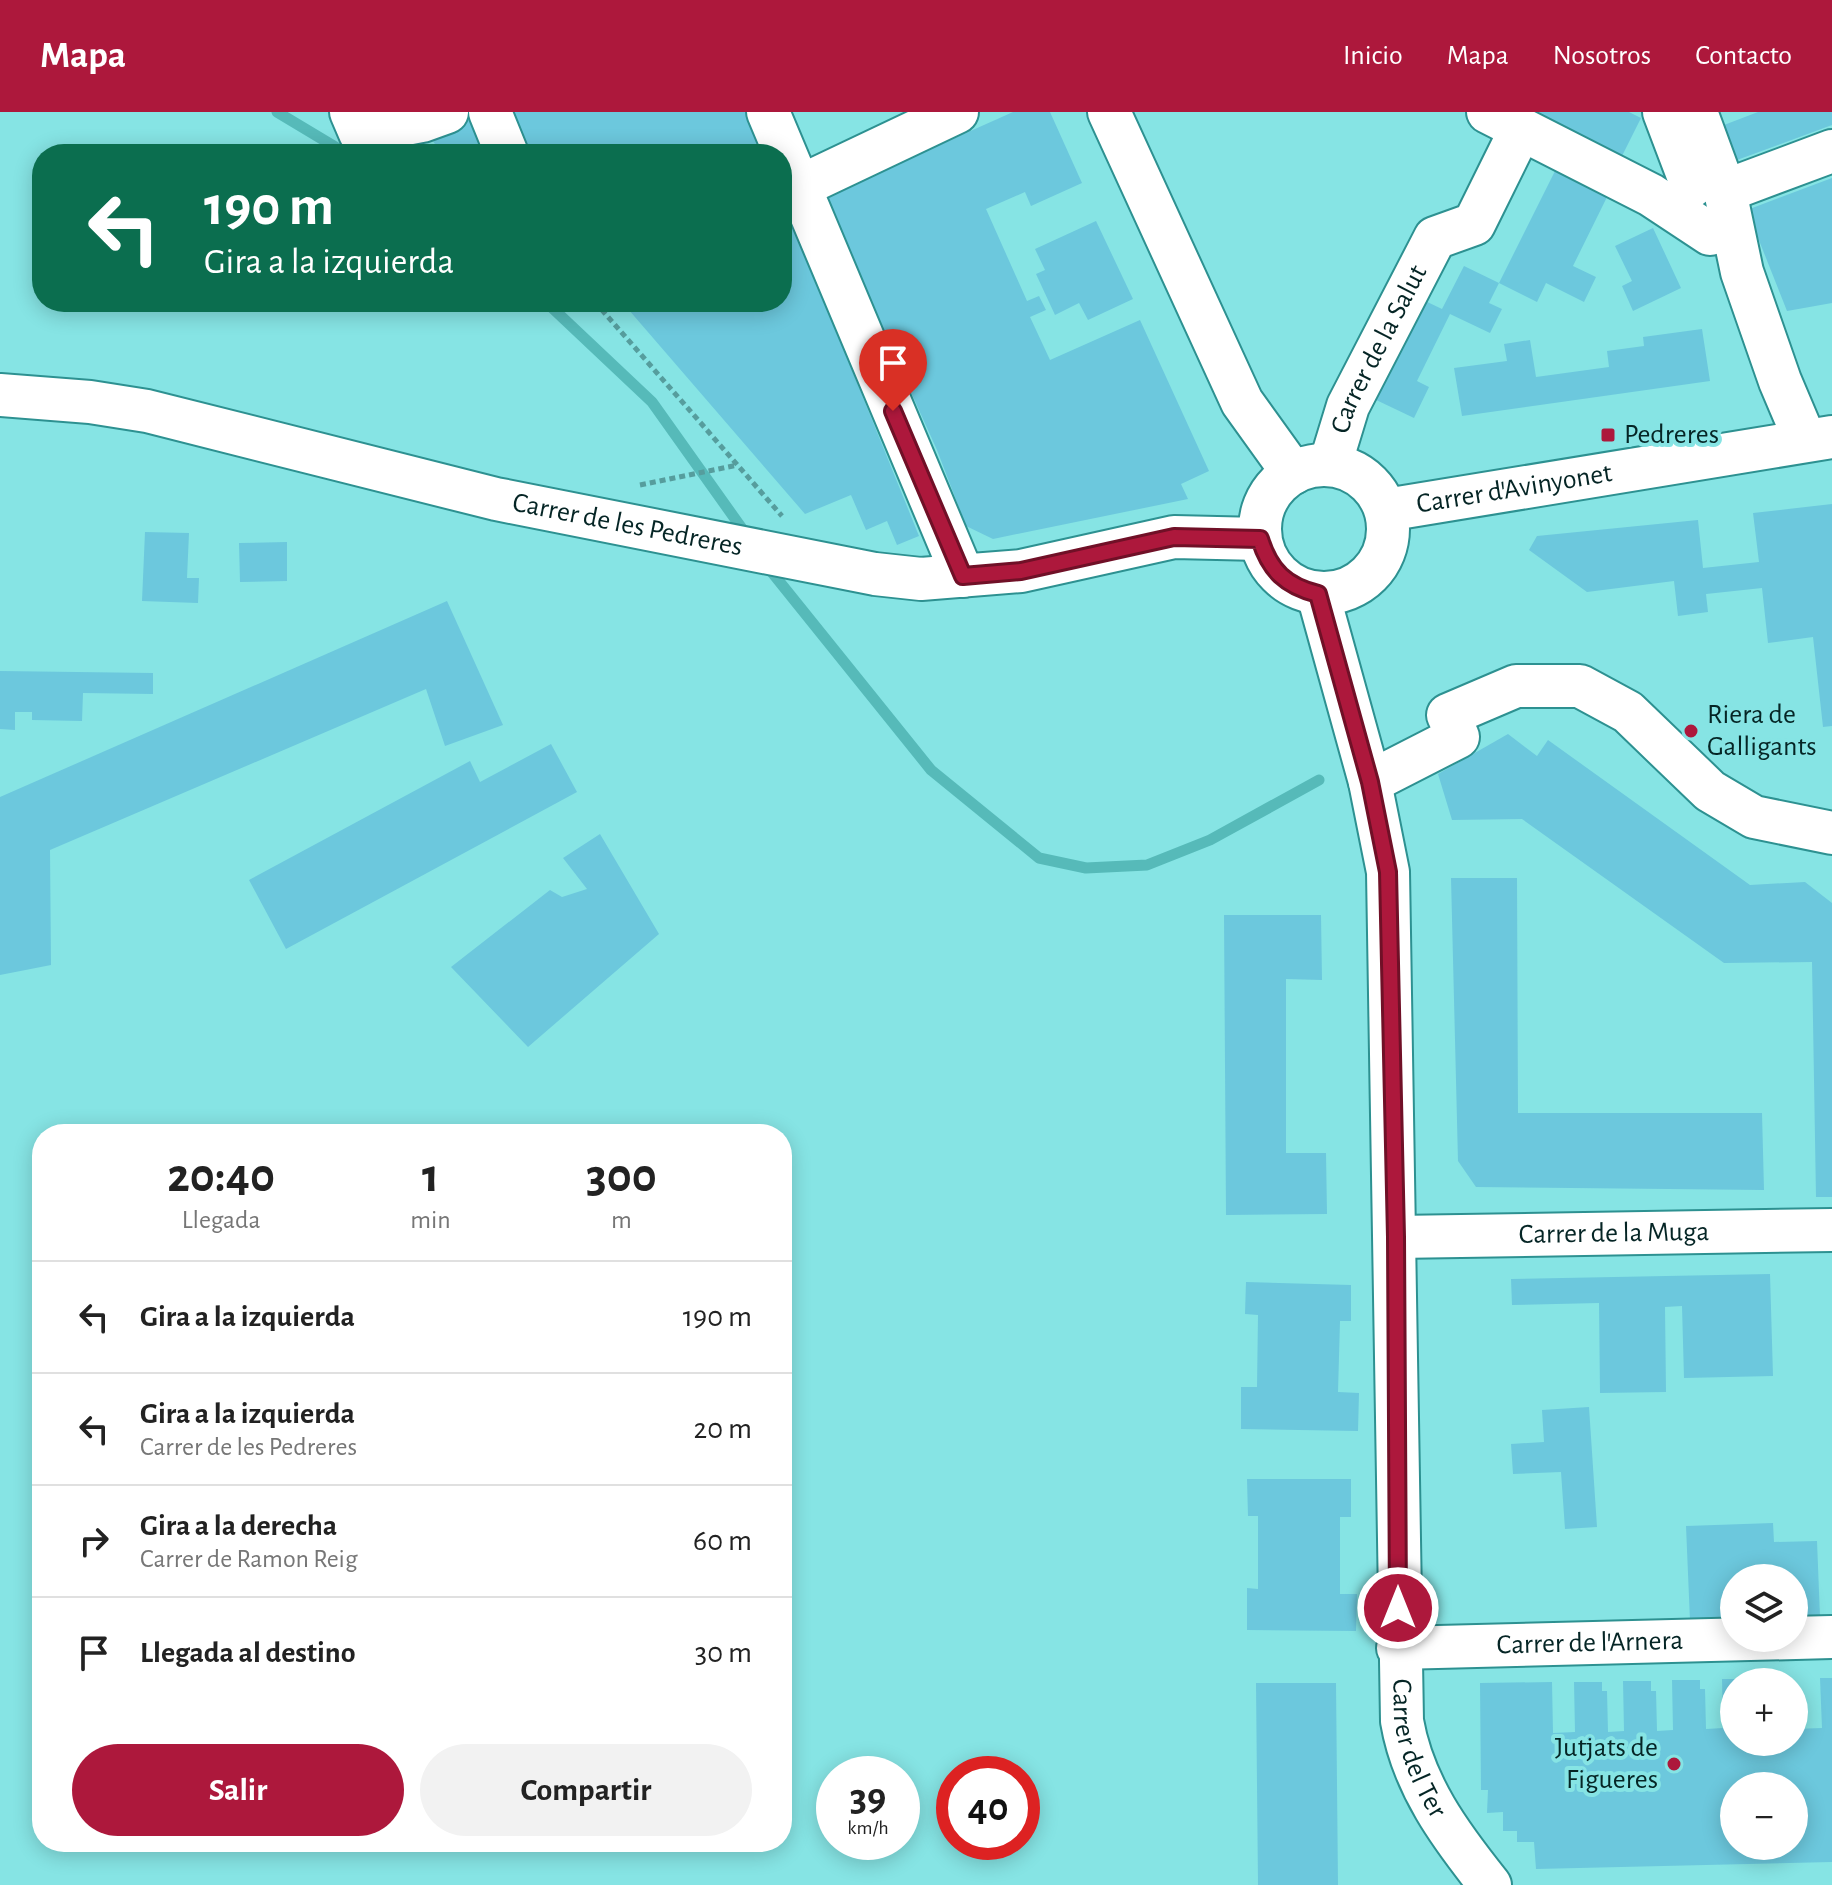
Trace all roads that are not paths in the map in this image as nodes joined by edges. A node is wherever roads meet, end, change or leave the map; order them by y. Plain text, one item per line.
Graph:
1 (322, 112) edge
2 (447, 112) edge
3 (490, 112) edge
4 (768, 112) edge
5 (957, 112) edge
6 (1109, 112) edge
7 (1664, 112) edge
8 (1696, 112) edge
9 (1504, 120) edge
10 (367, 133) edge
11 (503, 144) edge
12 (777, 144) edge
13 (1832, 151) edge
14 (792, 190) edge
15 (1725, 191) junction
16 (792, 192) edge
17 (1710, 234) junction
18 (1742, 272) junction
19 (0, 395) edge
20 (1818, 438) edge
21 (1312, 469) junction
22 (1386, 510) junction
23 (1260, 539) junction
24 (963, 576) junction
25 (1318, 594) junction
26 (1370, 782) junction
27 (1832, 833) edge
28 (1832, 1230) edge
29 (1396, 1237) junction
30 (1832, 1637) edge
31 (1398, 1648) junction
32 (1490, 1885) edge

1 - 10 street
2 - 10 street
3 - 11 street
4 - 12 street
5 - 14 street
6 - 21 street
7 - 17 street
8 - 15 street
9 - 17 street
9 - 21 street, Carrer de la Salut
13 - 15 street
15 - 18 street
16 - 24 street
17 - 18 street
18 - 20 street
19 - 24 street, Carrer de les Pedreres
20 - 22 street, Carrer d'Avinyonet
21 - 22 street
21 - 23 street
22 - 25 street
23 - 24 street, Carrer de les Pedreres
23 - 25 street
25 - 26 street, Carrer del Ter
26 - 27 street
26 - 29 street, Carrer del Ter
28 - 29 street, Carrer de la Muga
29 - 31 street, Carrer del Ter
30 - 31 street, Carrer de l'Arnera
31 - 32 street, Carrer del Ter

